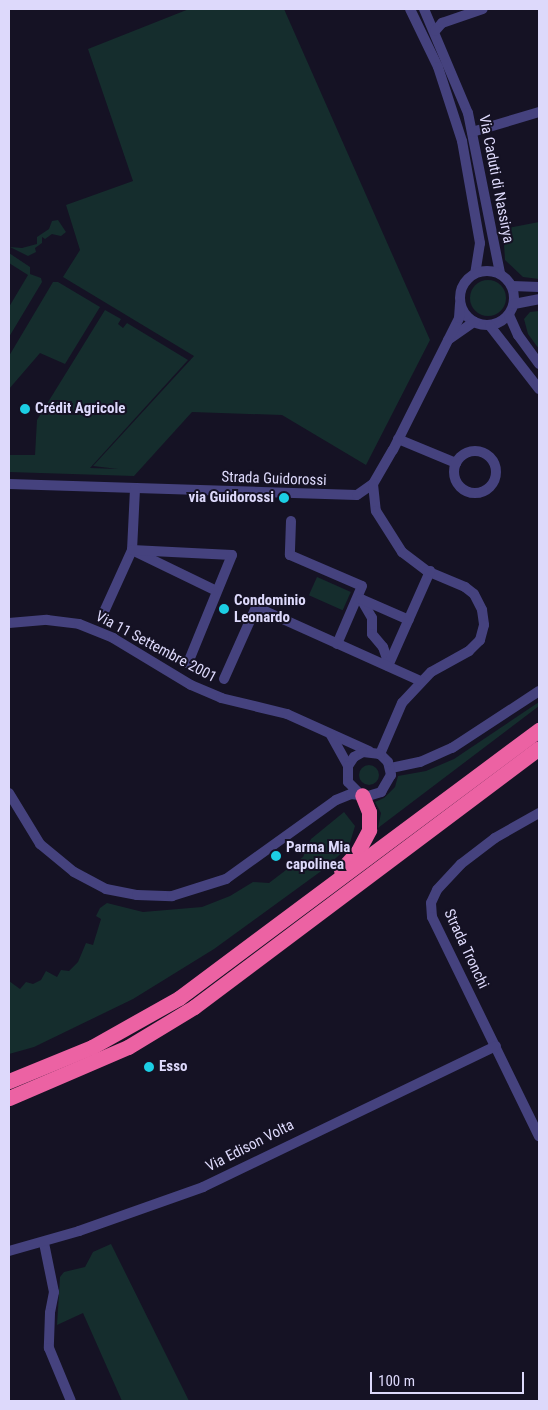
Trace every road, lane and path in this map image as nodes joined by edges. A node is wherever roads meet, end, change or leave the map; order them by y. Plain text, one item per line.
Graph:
1 (410, 9) edge
2 (424, 9) edge
3 (483, 9) edge
4 (436, 31) junction
5 (539, 112) edge
6 (472, 132) junction
7 (475, 273) junction
8 (500, 273) junction
9 (512, 286) junction
10 (539, 287) edge
11 (539, 299) edge
12 (460, 304) junction
13 (514, 304) junction
14 (509, 315) junction
15 (474, 322) junction
16 (490, 326) junction
17 (448, 341) junction
18 (539, 364) edge
19 (539, 388) edge
20 (398, 439) junction
21 (456, 463) junction
22 (9, 484) edge
23 (373, 484) junction
24 (135, 489) junction
25 (290, 520) dead end
26 (132, 550) junction
27 (430, 572) junction
28 (217, 590) junction
29 (359, 599) junction
30 (104, 614) dead end
31 (409, 620) junction
32 (9, 623) edge
33 (337, 644) junction
34 (188, 663) dead end
35 (389, 665) junction
36 (224, 679) dead end
37 (421, 681) junction
38 (539, 691) edge
39 (328, 730) junction
40 (539, 730) edge
41 (539, 748) edge
42 (369, 751) junction
43 (380, 754) junction
44 (348, 766) junction
45 (390, 768) junction
46 (347, 780) junction
47 (9, 793) edge
48 (361, 795) junction
49 (336, 800) junction
50 (539, 813) edge
51 (252, 945) junction
52 (496, 1046) junction
53 (9, 1081) edge
54 (9, 1098) edge
55 (539, 1136) edge
56 (44, 1243) junction
57 (9, 1251) edge
58 (71, 1401) edge

1 - 7 street, Via Caduti di Nassirya
2 - 4 street, Via Caduti di Nassirya
3 - 4 street
4 - 6 street, Via Caduti di Nassirya
5 - 6 street
6 - 8 street, Via Caduti di Nassirya
7 - 8 street
7 - 12 street
8 - 9 street
9 - 10 street
9 - 13 street
11 - 13 street
12 - 15 street
12 - 17 street
13 - 14 street
14 - 16 street
14 - 18 street
15 - 16 street
15 - 17 street
16 - 19 street
17 - 20 street
20 - 21 street
20 - 23 street
21 - 21 street
22 - 24 street, Strada Guidorossi
23 - 24 street, Strada Guidorossi
23 - 27 street
24 - 26 street
25 - 29 street
26 - 28 street
26 - 28 street
26 - 30 street
27 - 31 street
27 - 37 street
28 - 34 street
29 - 31 street
29 - 33 street
29 - 35 street
31 - 35 street
32 - 39 street, Via 11 Settembre 2001
33 - 35 street
33 - 36 street
35 - 37 street
37 - 43 street
38 - 45 street
39 - 42 street, Via 11 Settembre 2001
39 - 44 street
40 - 51 highway
41 - 54 highway
42 - 43 street
42 - 44 street
43 - 45 street
44 - 46 street
45 - 48 street
46 - 48 street
46 - 49 street
47 - 49 street
48 - 49 street
48 - 51 highway
50 - 52 street, Strada Tronchi
51 - 53 highway
52 - 55 street, Strada Tronchi
52 - 56 street, Via Edison Volta
56 - 57 street, Via Edison Volta
56 - 58 street

